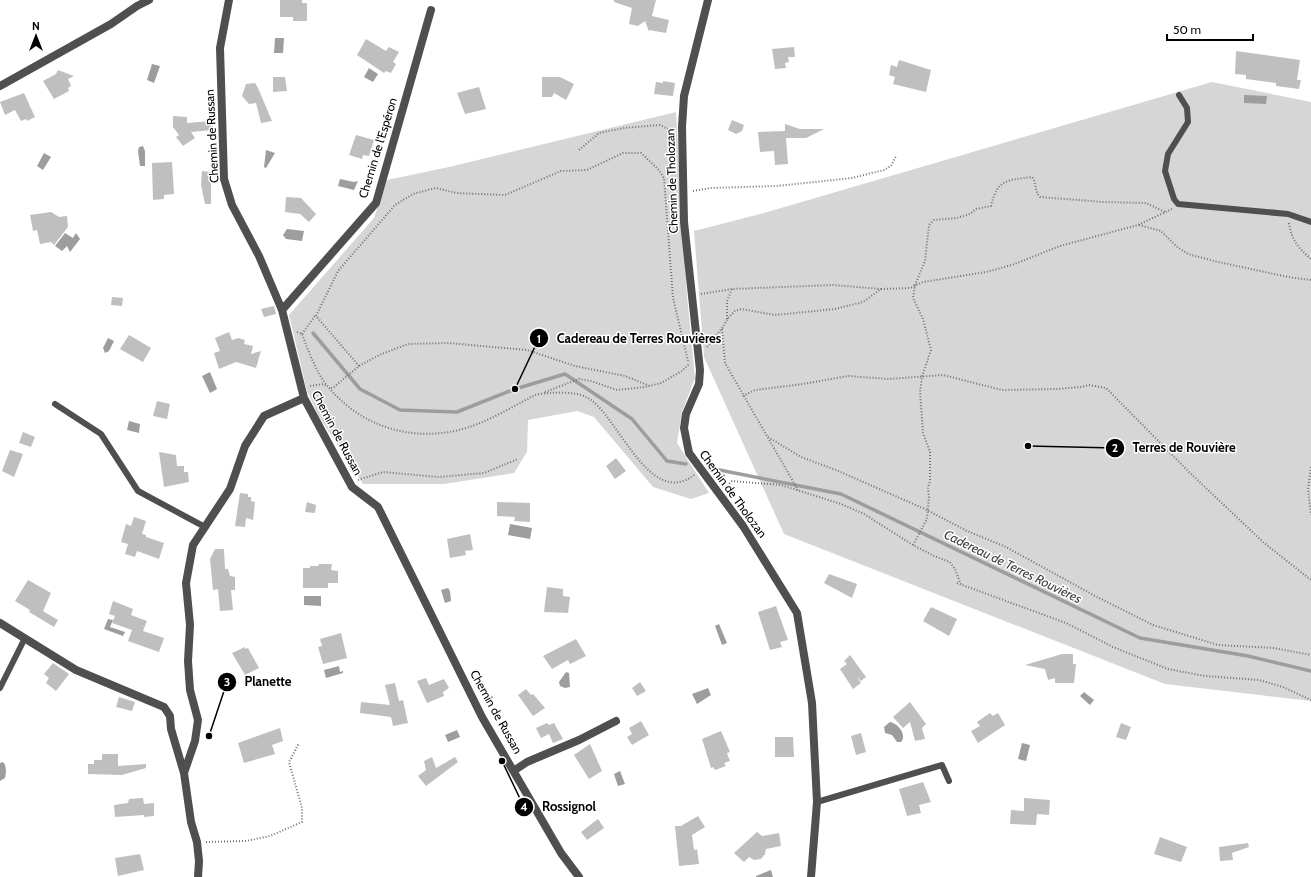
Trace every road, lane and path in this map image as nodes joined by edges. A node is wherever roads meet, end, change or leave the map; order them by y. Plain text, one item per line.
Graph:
1 (149, 0) edge
2 (229, 0) edge
3 (708, 0) edge
4 (431, 10) dead end
5 (0, 86) edge
6 (1179, 95) dead end
7 (682, 136) junction
8 (579, 150) dead end
9 (896, 156) dead end
10 (684, 193) junction
11 (1181, 205) junction
12 (1165, 212) junction
13 (1288, 214) junction
14 (1311, 222) edge
15 (1139, 224) junction
16 (1311, 259) edge
17 (1311, 280) edge
18 (915, 285) junction
19 (881, 288) junction
20 (732, 289) junction
21 (692, 297) junction
22 (282, 310) junction
23 (316, 316) junction
24 (727, 319) junction
25 (286, 325) junction
26 (722, 329) junction
27 (302, 334) junction
28 (699, 357) junction
29 (689, 363) junction
30 (359, 366) junction
31 (922, 377) junction
32 (650, 386) junction
33 (330, 388) junction
34 (301, 389) junction
35 (545, 392) junction
36 (744, 396) junction
37 (304, 398) junction
38 (55, 404) dead end
39 (768, 437) junction
40 (518, 459) dead end
41 (1311, 467) edge
42 (701, 471) junction
43 (350, 482) junction
44 (799, 491) junction
45 (718, 494) junction
46 (927, 510) junction
47 (1311, 515) edge
48 (205, 527) junction
49 (913, 545) junction
50 (1311, 580) edge
51 (957, 583) dead end
52 (961, 585) junction
53 (0, 623) edge
54 (25, 638) junction
55 (1311, 655) edge
56 (0, 688) edge
57 (1311, 700) edge
58 (616, 721) dead end
59 (299, 743) dead end
60 (515, 770) junction
61 (184, 773) junction
62 (949, 781) dead end
63 (817, 802) junction
64 (197, 842) junction
65 (198, 877) edge
66 (579, 877) edge
67 (811, 877) edge

1 - 5 street
2 - 22 street, Chemin de Russan
3 - 7 street, Chemin de Tholozan
4 - 22 street, Chemin de l'Espéron
6 - 11 lane
7 - 8 path
7 - 10 street, Chemin de Tholozan
9 - 10 path
10 - 21 street, Chemin de Tholozan
11 - 12 path
11 - 13 lane
12 - 15 path
12 - 18 path
13 - 14 lane
13 - 16 path
15 - 17 path
15 - 18 path
18 - 19 path
18 - 31 path
19 - 20 path
19 - 24 path
20 - 21 path
20 - 24 path
21 - 28 street, Chemin de Tholozan
22 - 25 street, Chemin de Russan
23 - 27 path
23 - 29 path
23 - 30 path
24 - 26 path
25 - 27 path
25 - 34 street, Chemin de Russan
26 - 28 path
26 - 36 path
27 - 33 path
28 - 29 path
28 - 42 street, Chemin de Tholozan
29 - 32 path
30 - 32 path
30 - 33 path
31 - 36 path
31 - 46 path
31 - 50 path
32 - 35 path
33 - 34 path
33 - 35 path
34 - 37 street, Chemin de Russan
35 - 42 path
36 - 39 path
37 - 43 street, Chemin de Russan
37 - 48 street
38 - 48 lane
39 - 44 path
39 - 46 path
40 - 43 path
41 - 47 path
42 - 45 street, Chemin de Tholozan
43 - 60 street, Chemin de Russan
44 - 45 path
44 - 49 path
45 - 63 street, Chemin de Tholozan
46 - 49 path
46 - 55 path
48 - 61 street
49 - 52 path
51 - 52 path
52 - 57 path
53 - 54 street
54 - 56 lane
54 - 61 street
58 - 60 street
59 - 64 path
60 - 66 street, Chemin de Russan
61 - 64 street
62 - 63 lane
63 - 67 street, Chemin de Tholozan
64 - 65 street

